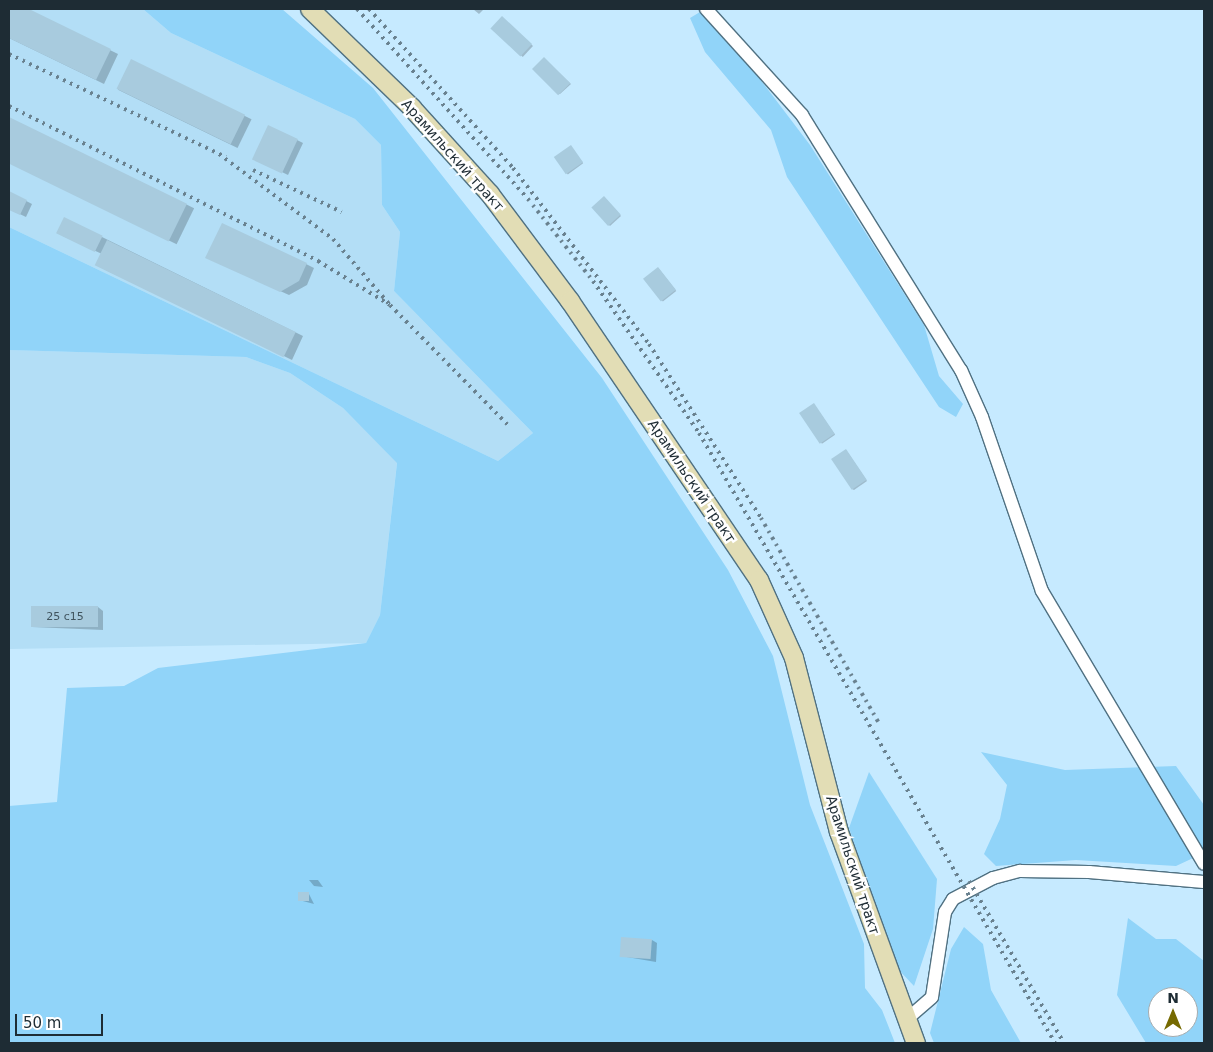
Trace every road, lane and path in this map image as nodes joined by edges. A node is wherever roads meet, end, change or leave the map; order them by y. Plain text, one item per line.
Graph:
1 (310, 9) edge
2 (706, 9) edge
3 (1204, 864) edge
4 (1204, 882) edge
5 (907, 1019) junction
6 (916, 1043) edge

1 - 5 main road, Арамильский тракт
2 - 3 street
4 - 5 street
5 - 6 main road, Арамильский тракт

